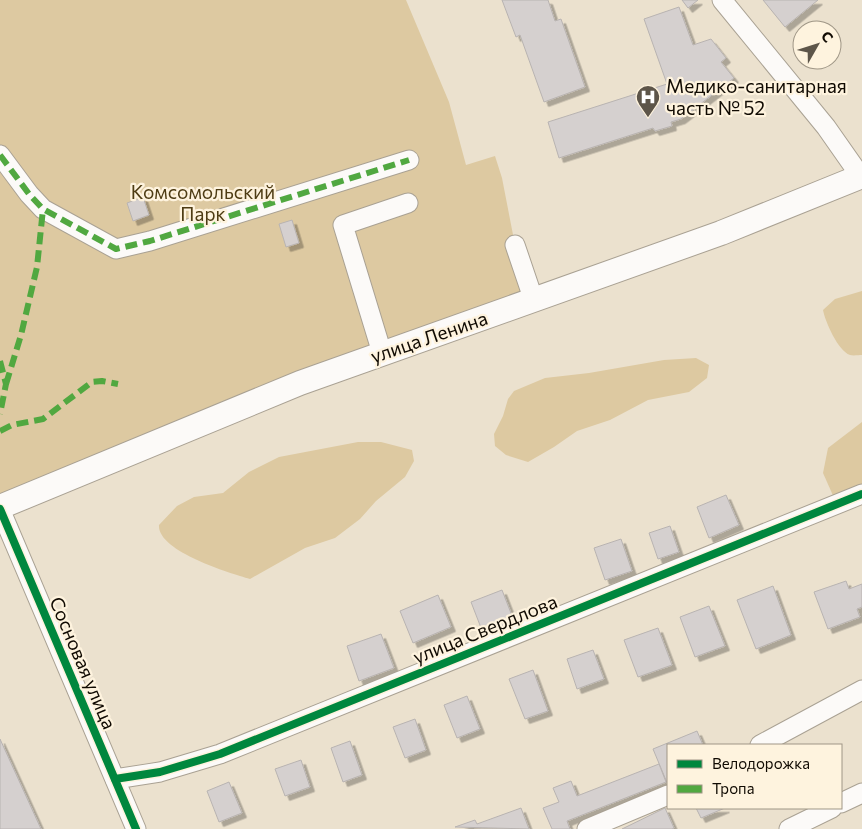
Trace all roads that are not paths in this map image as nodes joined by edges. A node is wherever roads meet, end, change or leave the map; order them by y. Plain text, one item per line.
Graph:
1 (722, 0) edge
2 (0, 155) edge
3 (409, 160) dead end
4 (862, 176) edge
5 (408, 203) dead end
6 (515, 245) dead end
7 (534, 301) junction
8 (382, 353) junction
9 (862, 494) edge
10 (0, 508) edge
11 (862, 690) edge
12 (762, 744) edge
13 (115, 779) junction
14 (862, 793) edge
15 (667, 795) edge
16 (842, 803) edge
17 (830, 809) edge
18 (136, 829) edge
19 (587, 829) edge
20 (789, 829) edge

1 - 4 street
2 - 3 street
4 - 7 main road, улица Ленина
5 - 8 street
6 - 7 street
7 - 8 main road, улица Ленина
8 - 10 main road, улица Ленина
9 - 13 street, улица Свердлова
10 - 13 street, Сосновая улица
11 - 12 street
13 - 18 street, Сосновая улица
14 - 16 street
15 - 19 street
17 - 20 street

